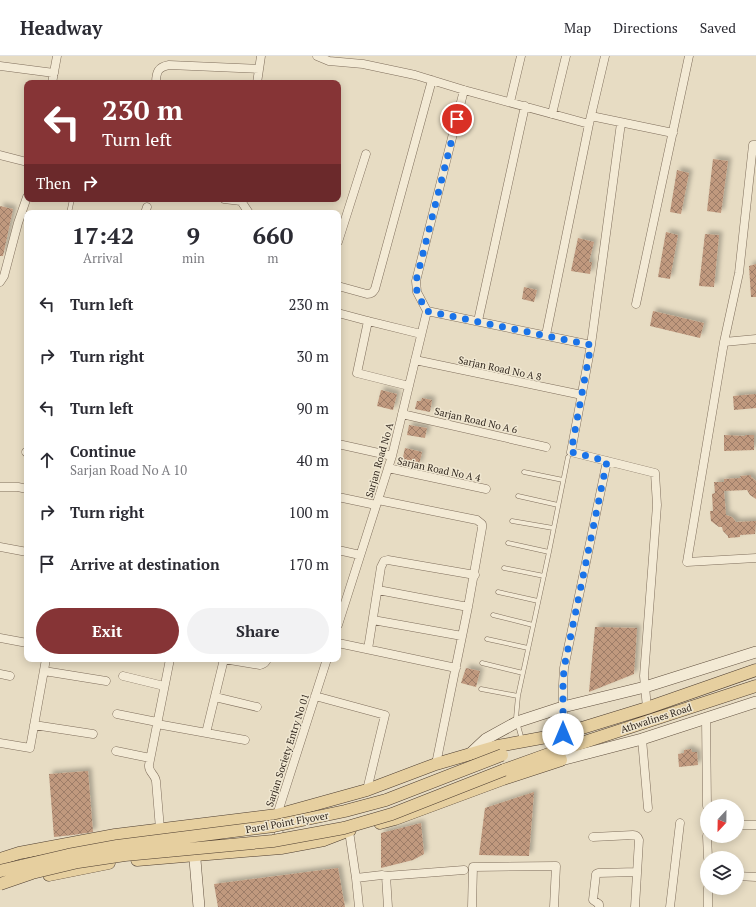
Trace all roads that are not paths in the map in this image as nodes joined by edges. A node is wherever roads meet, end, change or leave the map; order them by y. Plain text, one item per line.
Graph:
1 (57, 56) edge
2 (261, 56) edge
3 (317, 56) edge
4 (367, 56) edge
5 (521, 56) edge
6 (566, 56) edge
7 (605, 56) edge
8 (689, 56) edge
9 (363, 64) junction
10 (0, 66) edge
11 (259, 68) junction
12 (54, 73) junction
13 (53, 80) edge
14 (156, 80) edge
15 (257, 80) edge
16 (432, 80) junction
17 (464, 90) junction
18 (510, 102) junction
19 (524, 106) junction
20 (552, 114) junction
21 (590, 120) junction
22 (621, 123) junction
23 (673, 133) junction
24 (756, 145) edge
25 (366, 154) dead end
26 (0, 155) edge
27 (24, 161) edge
28 (25, 202) edge
29 (341, 233) edge
30 (0, 282) edge
31 (341, 287) edge
32 (636, 304) dead end
33 (426, 311) junction
34 (341, 314) edge
35 (368, 321) junction
36 (478, 321) junction
37 (421, 334) junction
38 (546, 336) junction
39 (756, 339) edge
40 (724, 342) junction
41 (591, 345) junction
42 (415, 360) junction
43 (409, 386) junction
44 (582, 395) junction
45 (402, 414) junction
46 (341, 445) edge
47 (546, 447) dead end
48 (392, 456) junction
49 (568, 457) dead end
50 (607, 461) junction
51 (388, 468) junction
52 (524, 472) dead end
53 (563, 480) junction
54 (0, 486) edge
55 (24, 488) edge
56 (486, 490) dead end
57 (518, 496) dead end
58 (341, 497) edge
59 (377, 503) junction
60 (558, 505) junction
61 (512, 521) dead end
62 (553, 528) junction
63 (508, 543) dead end
64 (0, 547) edge
65 (24, 551) edge
66 (341, 551) edge
67 (549, 552) junction
68 (360, 555) junction
69 (756, 558) edge
70 (504, 568) dead end
71 (475, 574) junction
72 (544, 576) junction
73 (378, 590) junction
74 (498, 592) dead end
75 (538, 601) junction
76 (468, 607) junction
77 (341, 608) edge
78 (493, 615) dead end
79 (373, 620) junction
80 (533, 625) junction
81 (462, 636) junction
82 (0, 638) edge
83 (487, 639) dead end
84 (24, 642) edge
85 (341, 644) edge
86 (528, 648) junction
87 (368, 649) junction
88 (756, 652) edge
89 (46, 662) edge
90 (169, 662) edge
91 (223, 662) edge
92 (242, 662) edge
93 (266, 662) edge
94 (326, 662) edge
95 (482, 663) dead end
96 (456, 668) junction
97 (756, 670) edge
98 (44, 671) junction
99 (523, 673) junction
100 (0, 674) edge
101 (10, 676) dead end
102 (123, 676) dead end
103 (106, 682) dead end
104 (164, 686) junction
105 (756, 686) edge
106 (645, 687) junction
107 (480, 689) dead end
108 (315, 696) junction
109 (518, 696) junction
110 (215, 697) junction
111 (756, 702) edge
112 (256, 707) dead end
113 (563, 708) junction
114 (647, 708) junction
115 (117, 714) dead end
116 (706, 718) junction
117 (517, 722) junction
118 (157, 723) junction
119 (34, 724) junction
120 (206, 733) junction
121 (93, 734) dead end
122 (563, 734) junction
123 (642, 739) junction
124 (245, 740) dead end
125 (523, 741) junction
126 (0, 743) edge
127 (116, 751) dead end
128 (470, 754) junction
129 (559, 756) junction
130 (150, 758) junction
131 (436, 764) junction
132 (367, 790) junction
133 (707, 799) edge
134 (648, 808) dead end
135 (277, 815) junction
136 (680, 823) dead end
137 (192, 825) junction
138 (744, 825) edge
139 (756, 825) edge
140 (160, 829) junction
141 (350, 831) junction
142 (593, 837) dead end
143 (281, 848) junction
144 (195, 855) junction
145 (0, 859) edge
146 (464, 870) dead end
147 (0, 871) edge
148 (637, 872) junction
149 (386, 876) junction
150 (744, 876) edge
151 (756, 876) edge
152 (356, 878) junction
153 (0, 884) edge
154 (0, 889) edge
155 (708, 895) edge
156 (199, 907) edge
157 (359, 907) edge
158 (388, 907) edge
159 (472, 907) edge
160 (554, 907) edge
161 (599, 907) edge
162 (635, 907) edge
163 (670, 907) edge
164 (708, 907) edge

1 - 12 street
2 - 11 street
3 - 9 street
4 - 9 street
5 - 18 street
6 - 20 street
7 - 21 street
8 - 23 street
9 - 16 street
10 - 12 street
11 - 14 street
11 - 15 street
12 - 13 street
16 - 17 street
16 - 31 street
17 - 18 street
17 - 33 street
18 - 19 street
19 - 20 street
19 - 36 street
20 - 21 street
21 - 22 street
21 - 38 street
22 - 23 street
22 - 41 street
23 - 32 street
24 - 40 street
25 - 29 street
26 - 27 street
28 - 30 street
33 - 36 street
33 - 37 street, Sarjan Road No A
34 - 35 street
35 - 37 street
35 - 43 street
36 - 38 street
37 - 42 street, Sarjan Road No A
38 - 41 street
39 - 40 street
40 - 69 street
41 - 44 street
42 - 43 street, Sarjan Road No A
42 - 44 street, Sarjan Road No A 8
43 - 45 street, Sarjan Road No A
44 - 50 street
45 - 47 street, Sarjan Road No A 6
45 - 48 street, Sarjan Road No A
46 - 48 street
48 - 51 street, Sarjan Road No A
49 - 53 lane
50 - 106 street
50 - 113 street
51 - 56 street, Sarjan Road No A 4
51 - 59 street, Sarjan Road No A
52 - 53 lane
53 - 60 lane
54 - 55 street
57 - 60 lane
58 - 59 street
59 - 68 street, Sarjan Road No A
59 - 71 street
60 - 62 lane
61 - 62 lane
62 - 67 lane
63 - 67 lane
64 - 65 street
66 - 68 street
67 - 72 lane
68 - 77 street, Sarjan Road No A
70 - 72 lane
71 - 73 street
71 - 76 street
72 - 75 lane
73 - 76 street
73 - 79 street
74 - 75 lane
75 - 80 lane
76 - 81 street
78 - 80 lane
79 - 81 street
79 - 87 street
80 - 86 lane
81 - 96 street
82 - 84 street
83 - 86 lane
85 - 87 street
86 - 99 lane
87 - 96 street
88 - 106 street
89 - 98 street
90 - 104 street
91 - 110 street
92 - 93 street
94 - 108 street, Sarjan Society Entry No 01
95 - 99 lane
96 - 131 street
97 - 114 main road, Athwalines Road
98 - 103 street
98 - 119 street
99 - 109 lane
100 - 101 street
102 - 104 street
104 - 118 street
105 - 129 main road, Athwalines Road
106 - 113 street
106 - 114 street
107 - 109 lane
108 - 132 street
108 - 135 street, Sarjan Society Entry No 01
109 - 117 lane
110 - 112 street
110 - 120 street
111 - 116 street
113 - 117 street
113 - 122 street
114 - 122 main road, Athwalines Road
115 - 118 street
116 - 123 street
116 - 133 street
117 - 125 lane
117 - 128 street
118 - 120 street
118 - 130 street
119 - 121 street
119 - 126 street
120 - 124 street
122 - 125 main road
122 - 147 main road, Parel Point Flyover, bridge
123 - 129 street
123 - 134 street
125 - 128 main road
127 - 130 street
128 - 131 main road
129 - 141 main road
129 - 153 main road, Parel Point Flyover, bridge
130 - 140 street
131 - 132 main road
132 - 135 main road
135 - 137 main road
135 - 143 street, Sarjan Society Entry No 01
136 - 163 street
137 - 140 main road
137 - 144 street
138 - 139 street
140 - 145 main road
141 - 143 main road
141 - 152 street
142 - 148 street
143 - 144 main road
144 - 154 main road
144 - 156 street
146 - 149 street
148 - 161 street
148 - 162 street
149 - 152 street
149 - 158 street
150 - 151 street
152 - 157 street
155 - 164 street
159 - 160 street

